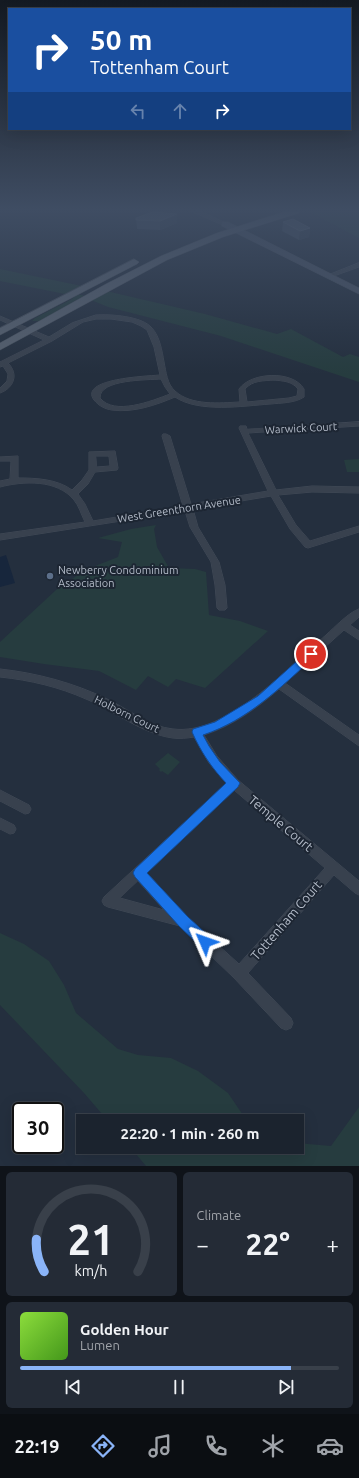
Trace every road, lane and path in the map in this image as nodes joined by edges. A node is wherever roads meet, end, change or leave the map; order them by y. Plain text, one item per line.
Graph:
1 (124, 265) edge
2 (149, 265) edge
3 (308, 265) edge
4 (358, 265) edge
5 (329, 276) junction
6 (359, 291) edge
7 (5, 322) edge
8 (29, 330) junction
9 (0, 332) edge
10 (50, 340) junction
11 (0, 346) edge
12 (2, 364) edge
13 (163, 377) junction
14 (0, 391) edge
15 (175, 395) junction
16 (244, 404) junction
17 (359, 424) edge
18 (166, 436) dead end
19 (0, 459) edge
20 (93, 470) dead end
21 (14, 481) junction
22 (0, 484) edge
23 (359, 490) edge
24 (274, 493) junction
25 (73, 494) junction
26 (187, 508) junction
27 (90, 524) junction
28 (359, 529) edge
29 (0, 537) edge
30 (222, 608) dead end
31 (359, 612) edge
32 (343, 625) junction
33 (359, 636) edge
34 (0, 673) edge
35 (279, 684) junction
36 (197, 732) junction
37 (359, 741) edge
38 (234, 783) junction
39 (0, 795) edge
40 (25, 809) dead end
41 (333, 867) junction
42 (139, 873) junction
43 (359, 889) edge
44 (183, 921) junction
45 (239, 973) junction
46 (286, 1023) dead end

1 - 7 main road
2 - 8 main road
3 - 5 main road
4 - 5 street
5 - 6 main road
7 - 8 street
7 - 9 main road
8 - 10 street
8 - 11 main road
10 - 12 street
10 - 13 street
12 - 14 street
13 - 15 street
13 - 15 street
15 - 16 street
16 - 16 street
17 - 24 street, Warwick Court
18 - 26 street
19 - 21 street
20 - 25 street
21 - 22 street
21 - 25 street
23 - 24 street, West Greenthorn Avenue
24 - 26 street, West Greenthorn Avenue
24 - 28 street
25 - 27 street
26 - 27 street, West Greenthorn Avenue
26 - 30 street
27 - 29 street, West Greenthorn Avenue
31 - 32 street, Holborn Court
32 - 33 street
32 - 35 street, Holborn Court
34 - 36 street, Holborn Court
35 - 36 street, Holborn Court
35 - 37 street
36 - 38 street, Temple Court
38 - 41 street, Temple Court
38 - 42 street
39 - 40 street
41 - 43 street, Temple Court
41 - 45 street, Tottenham Court
42 - 44 street
42 - 44 street
44 - 45 street
45 - 46 street

